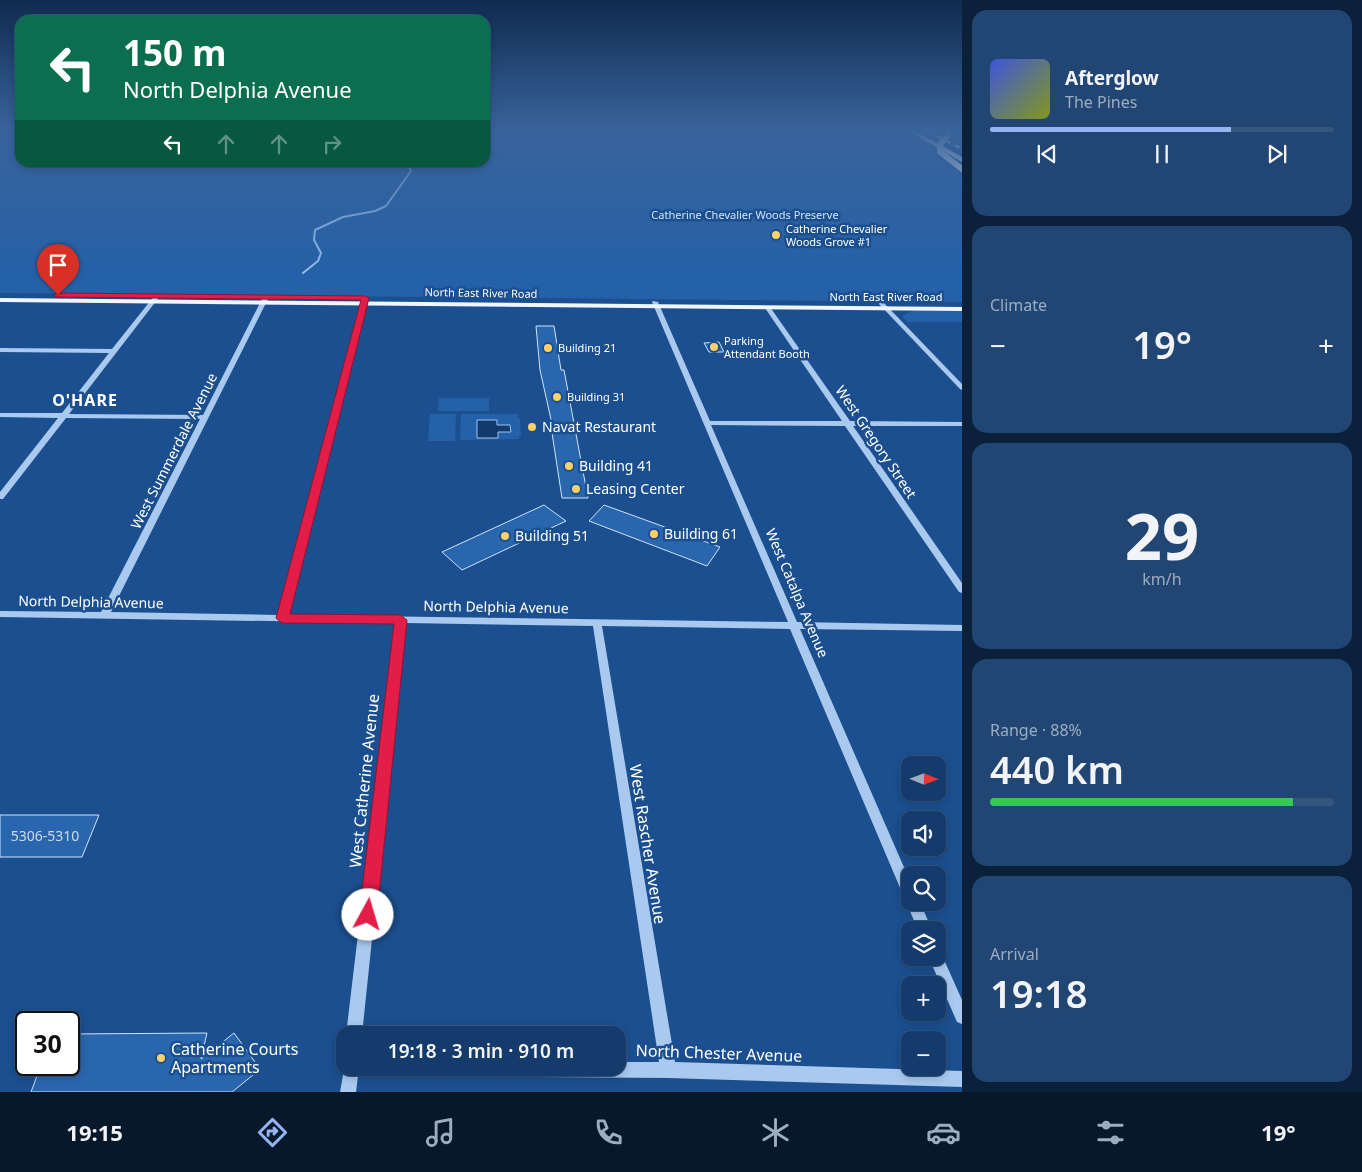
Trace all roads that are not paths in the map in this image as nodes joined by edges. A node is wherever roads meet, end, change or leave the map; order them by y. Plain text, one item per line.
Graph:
1 (0, 295) edge
2 (155, 298) junction
3 (0, 300) edge
4 (265, 300) junction
5 (364, 300) junction
6 (656, 304) junction
7 (962, 304) edge
8 (884, 306) junction
9 (768, 308) junction
10 (962, 309) edge
11 (0, 350) edge
12 (113, 351) junction
13 (962, 388) edge
14 (0, 415) edge
15 (64, 415) junction
16 (205, 417) junction
17 (706, 422) junction
18 (848, 424) junction
19 (962, 424) edge
20 (0, 497) edge
21 (962, 590) edge
22 (0, 614) edge
23 (104, 616) junction
24 (282, 618) junction
25 (400, 620) junction
26 (597, 623) junction
27 (793, 626) junction
28 (962, 628) edge
29 (901, 875) edge
30 (940, 966) edge
31 (962, 1017) edge
32 (355, 1026) edge
33 (626, 1070) edge
34 (668, 1070) junction
35 (350, 1076) edge
36 (962, 1079) edge
37 (348, 1092) edge

1 - 2 main road, North East River Road
2 - 3 main road, North East River Road
2 - 4 main road, North East River Road
2 - 12 street
4 - 5 main road, North East River Road
4 - 16 street, West Summerdale Avenue
5 - 6 main road, North East River Road
5 - 24 street
6 - 8 main road, North East River Road
6 - 9 main road, North East River Road
6 - 17 street, West Catalpa Avenue
7 - 8 main road, North East River Road
8 - 9 main road, North East River Road
8 - 10 main road, North East River Road
8 - 13 street
9 - 18 street, West Gregory Street
11 - 12 street
12 - 15 street
14 - 15 street
15 - 16 street
15 - 20 street
16 - 23 street, West Summerdale Avenue
17 - 18 street
17 - 27 street, West Catalpa Avenue
18 - 19 street
18 - 21 street, West Gregory Street
22 - 23 street, North Delphia Avenue
23 - 24 street, North Delphia Avenue
24 - 25 street, North Delphia Avenue
25 - 26 street, North Delphia Avenue
25 - 32 street, West Catherine Avenue
26 - 27 street, North Delphia Avenue
26 - 34 street, West Rascher Avenue
27 - 28 street, North Delphia Avenue
27 - 29 street, West Catalpa Avenue
30 - 31 street
33 - 34 street, North Chester Avenue
34 - 36 street, North Chester Avenue
35 - 37 street

